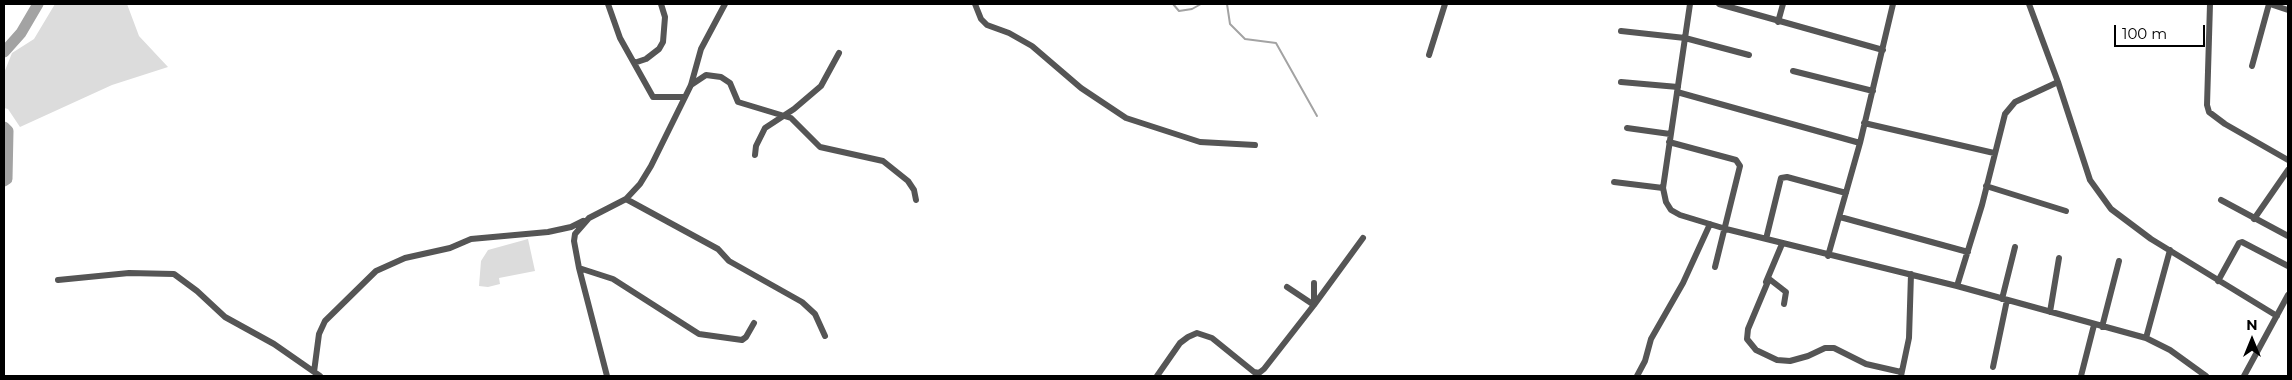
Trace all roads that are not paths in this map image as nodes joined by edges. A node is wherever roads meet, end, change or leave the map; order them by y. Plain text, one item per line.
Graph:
1 (608, 4) edge
2 (661, 4) edge
3 (725, 4) edge
4 (975, 4) edge
5 (1445, 4) edge
6 (1690, 4) edge
7 (1719, 4) edge
8 (1783, 4) edge
9 (1893, 4) edge
10 (2029, 4) edge
11 (2210, 4) edge
12 (2270, 4) edge
13 (2288, 10) edge
14 (1778, 22) junction
15 (1621, 31) dead end
16 (1685, 38) junction
17 (1882, 50) junction
18 (839, 53) dead end
19 (1429, 55) dead end
20 (1750, 55) dead end
21 (634, 63) junction
22 (2252, 66) dead end
23 (1793, 71) dead end
24 (1621, 82) dead end
25 (2058, 82) junction
26 (691, 85) junction
27 (1677, 89) junction
28 (1873, 91) junction
29 (685, 97) junction
30 (784, 115) junction
31 (1864, 123) junction
32 (1627, 128) dead end
33 (1670, 134) junction
34 (1669, 142) junction
35 (1860, 143) junction
36 (1255, 145) dead end
37 (1994, 154) junction
38 (755, 156) dead end
39 (2288, 160) edge
40 (2288, 170) edge
41 (1614, 182) dead end
42 (1986, 186) junction
43 (1663, 188) junction
44 (1846, 193) junction
45 (626, 199) junction
46 (916, 200) dead end
47 (2221, 200) dead end
48 (2066, 211) dead end
49 (1840, 217) junction
50 (589, 218) junction
51 (2254, 219) junction
52 (1710, 224) junction
53 (1726, 229) junction
54 (2288, 236) edge
55 (1363, 238) dead end
56 (1766, 239) junction
57 (1782, 244) junction
58 (2016, 247) dead end
59 (2170, 250) junction
60 (1968, 252) junction
61 (1828, 256) junction
62 (2059, 258) dead end
63 (2119, 261) dead end
64 (2288, 266) edge
65 (1715, 267) dead end
66 (579, 268) junction
67 (1911, 274) junction
68 (1769, 278) junction
69 (58, 280) dead end
70 (2218, 281) junction
71 (1314, 283) dead end
72 (1764, 285) dead end
73 (1957, 286) junction
74 (1287, 287) dead end
75 (2288, 295) edge
76 (2005, 300) junction
77 (1784, 304) dead end
78 (1314, 305) junction
79 (2050, 312) junction
80 (2277, 316) junction
81 (754, 323) dead end
82 (2094, 325) junction
83 (2102, 327) junction
84 (825, 336) dead end
85 (2146, 338) junction
86 (1993, 367) dead end
87 (317, 374) edge
88 (1901, 374) edge
89 (607, 376) edge
90 (1157, 376) edge
91 (1637, 376) edge
92 (2081, 376) edge
93 (2206, 376) edge
94 (2244, 376) edge

1 - 21 street
2 - 21 street
3 - 26 street
4 - 36 street
5 - 19 street
6 - 16 street
7 - 14 street
8 - 14 street
9 - 17 street
10 - 25 street
11 - 39 street
12 - 13 street
12 - 22 street
14 - 17 street
15 - 16 street
16 - 20 street
16 - 27 street
17 - 28 street
18 - 30 street
21 - 29 street
23 - 28 street
24 - 27 street
25 - 37 street
25 - 59 street
26 - 29 street
26 - 30 street
27 - 33 street
27 - 35 street
28 - 31 street
29 - 45 street
30 - 38 street
30 - 46 street
31 - 35 street
31 - 37 street
32 - 33 street
33 - 34 street
34 - 43 street
34 - 53 street
35 - 44 street
37 - 42 street
40 - 51 street
41 - 43 street
42 - 48 street
42 - 60 street
43 - 52 street
44 - 49 street
44 - 56 street
45 - 50 street
45 - 84 street
47 - 51 street
49 - 60 street
49 - 61 street
50 - 66 street
50 - 87 street
51 - 54 street
52 - 53 street
52 - 91 street
53 - 56 street
53 - 65 street
55 - 78 street
56 - 57 street
57 - 61 street
57 - 68 street
58 - 76 street
59 - 70 street
59 - 85 street
60 - 73 street
61 - 67 street
62 - 79 street
63 - 83 street
64 - 70 street
66 - 81 street
66 - 89 street
67 - 73 street
67 - 88 street
68 - 72 street
68 - 77 street
68 - 88 street
69 - 87 street
70 - 80 street
71 - 78 street
73 - 76 street
74 - 78 street
75 - 80 street
76 - 79 street
76 - 86 street
78 - 90 street
79 - 82 street
80 - 94 street
82 - 83 street
82 - 92 street
83 - 85 street
85 - 93 street

